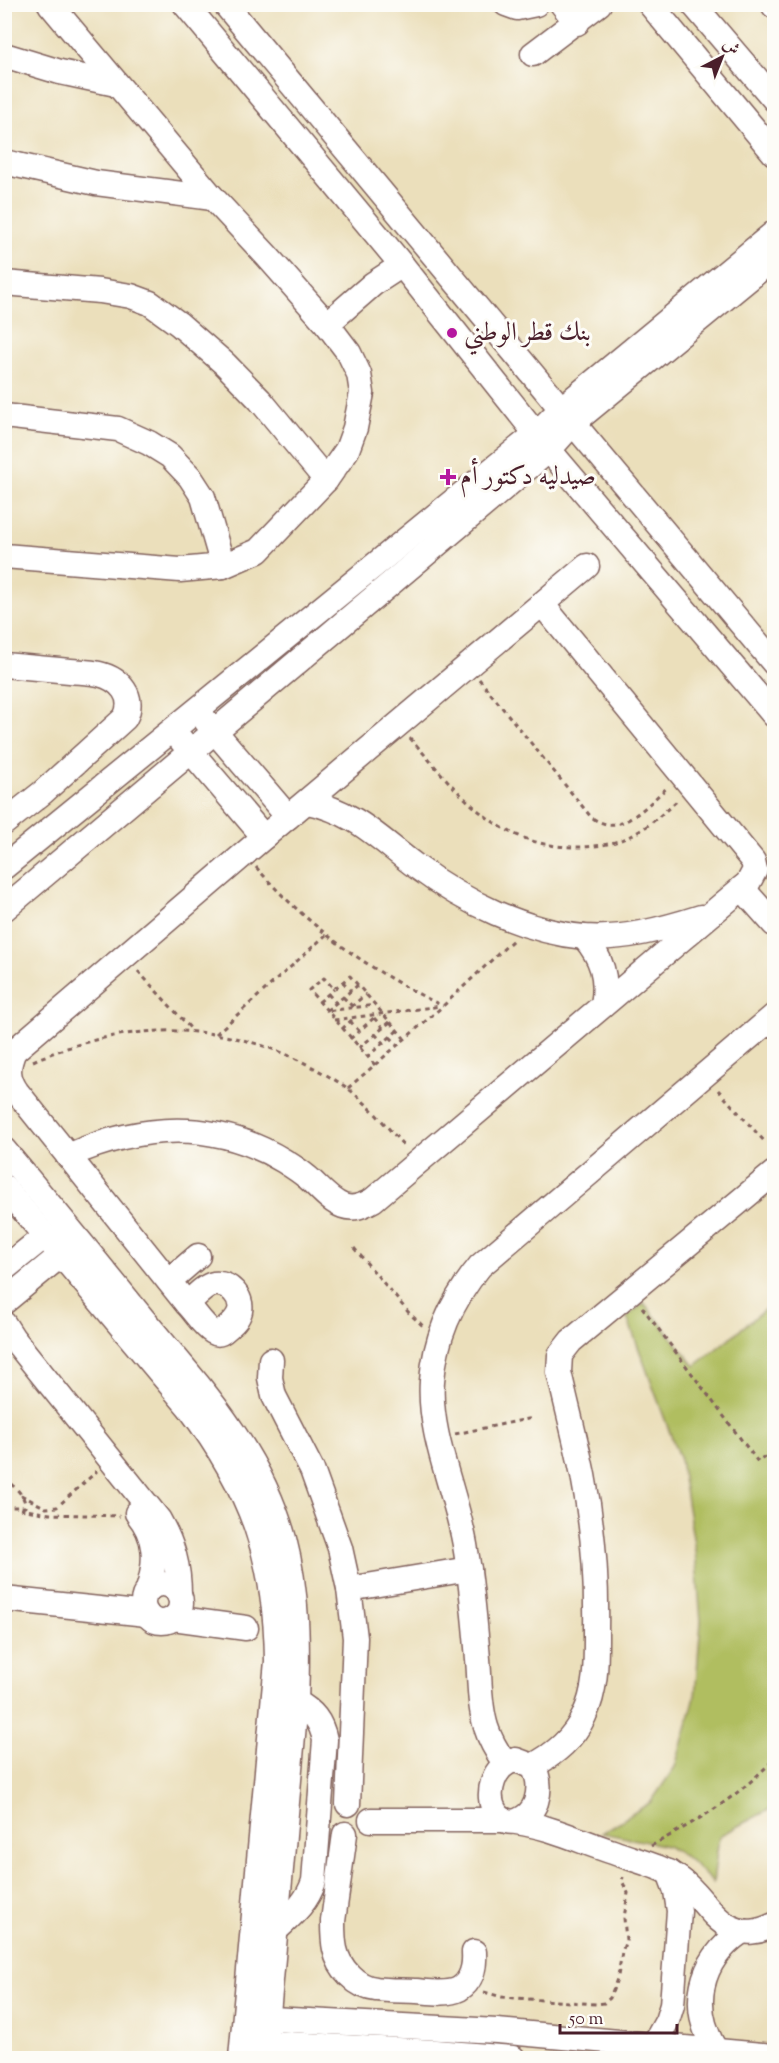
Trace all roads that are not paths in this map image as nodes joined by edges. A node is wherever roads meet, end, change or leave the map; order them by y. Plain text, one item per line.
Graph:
1 (50, 4) edge
2 (185, 4) edge
3 (225, 4) edge
4 (506, 4) edge
5 (536, 4) edge
6 (599, 4) edge
7 (650, 4) edge
8 (693, 4) edge
9 (570, 14) edge
10 (533, 54) dead end
11 (4, 55) edge
12 (116, 84) junction
13 (774, 99) edge
14 (304, 100) junction
15 (282, 122) junction
16 (774, 153) edge
17 (4, 162) edge
18 (213, 198) junction
19 (774, 233) edge
20 (774, 258) edge
21 (402, 265) junction
22 (4, 283) edge
23 (327, 324) junction
24 (4, 416) edge
25 (567, 416) junction
26 (543, 441) junction
27 (326, 480) junction
28 (4, 556) edge
29 (223, 566) junction
30 (587, 566) dead end
31 (542, 604) junction
32 (774, 663) edge
33 (4, 666) edge
34 (195, 709) junction
35 (774, 715) edge
36 (171, 730) junction
37 (215, 732) junction
38 (191, 752) junction
39 (351, 766) junction
40 (308, 802) junction
41 (288, 817) junction
42 (360, 822) junction
43 (4, 823) edge
44 (264, 837) junction
45 (4, 867) edge
46 (742, 888) junction
47 (4, 909) edge
48 (711, 914) junction
49 (774, 924) edge
50 (584, 937) junction
51 (603, 1005) junction
52 (774, 1016) edge
53 (4, 1150) edge
54 (68, 1156) junction
55 (774, 1173) edge
56 (4, 1187) edge
57 (45, 1236) junction
58 (61, 1255) junction
59 (198, 1256) dead end
60 (4, 1269) edge
61 (170, 1281) junction
62 (4, 1302) edge
63 (187, 1304) dead end
64 (7, 1338) edge
65 (271, 1360) dead end
66 (197, 1400) junction
67 (149, 1521) junction
68 (469, 1569) junction
69 (349, 1589) junction
70 (148, 1590) junction
71 (179, 1595) junction
72 (4, 1599) edge
73 (147, 1614) junction
74 (173, 1618) junction
75 (246, 1628) dead end
76 (296, 1701) junction
77 (505, 1763) junction
78 (532, 1766) junction
79 (337, 1805) junction
80 (371, 1820) junction
81 (510, 1821) junction
82 (318, 1831) junction
83 (344, 1833) junction
84 (669, 1872) junction
85 (774, 1925) edge
86 (276, 1930) junction
87 (741, 1932) junction
88 (474, 1952) dead end
89 (674, 1974) junction
90 (704, 1979) junction
91 (671, 2007) junction
92 (701, 2010) junction
93 (256, 2018) junction
94 (497, 2031) junction
95 (653, 2046) junction
96 (254, 2050) edge
97 (716, 2051) junction
98 (438, 2055) edge
99 (774, 2056) edge
100 (504, 2058) edge

1 - 12 street
2 - 15 street
3 - 14 street
4 - 5 street
6 - 9 street
7 - 16 street
8 - 13 street
9 - 10 street
11 - 12 street
12 - 18 street
14 - 15 street
14 - 25 street
15 - 21 street
17 - 18 street
18 - 23 street
19 - 25 street
20 - 25 street
21 - 23 street
21 - 26 street
22 - 27 street
23 - 27 street
24 - 29 street
25 - 26 street
25 - 32 street
26 - 34 street
26 - 35 street
26 - 37 street
27 - 29 street
28 - 29 street
30 - 31 street
31 - 39 street
31 - 46 street
33 - 43 street
34 - 36 street
34 - 37 street
36 - 38 street
36 - 45 street
37 - 38 street
37 - 41 street
38 - 44 street
38 - 47 street
39 - 40 street
39 - 42 street
40 - 41 street
40 - 42 street
41 - 44 street
42 - 50 street
44 - 54 street
46 - 48 street
46 - 49 street
48 - 50 street
48 - 51 street
50 - 51 street
51 - 54 street
52 - 68 street
53 - 66 street
54 - 61 street
55 - 78 street
56 - 57 street
57 - 58 street
57 - 60 street
58 - 62 street
58 - 66 street
59 - 61 street
61 - 63 street
64 - 67 street
65 - 69 street
66 - 76 street
66 - 93 street
67 - 70 street
67 - 71 street
68 - 69 street
68 - 77 street
69 - 79 street
70 - 71 street
70 - 73 street
71 - 74 street
72 - 73 street
73 - 74 street
74 - 75 street
76 - 79 street
76 - 86 street
77 - 78 street
77 - 81 street
78 - 81 street
79 - 80 street
79 - 82 street
79 - 83 street
80 - 81 street
80 - 83 street
81 - 84 street
82 - 83 street
82 - 86 street
83 - 88 street
84 - 87 street
84 - 89 street
85 - 87 street
86 - 93 street
87 - 90 street
89 - 90 street
89 - 91 street
90 - 92 street
91 - 92 street
91 - 95 street
92 - 97 street
93 - 94 street
93 - 96 street
94 - 95 street
94 - 100 street
95 - 97 street
96 - 98 street
97 - 99 street
98 - 100 street

